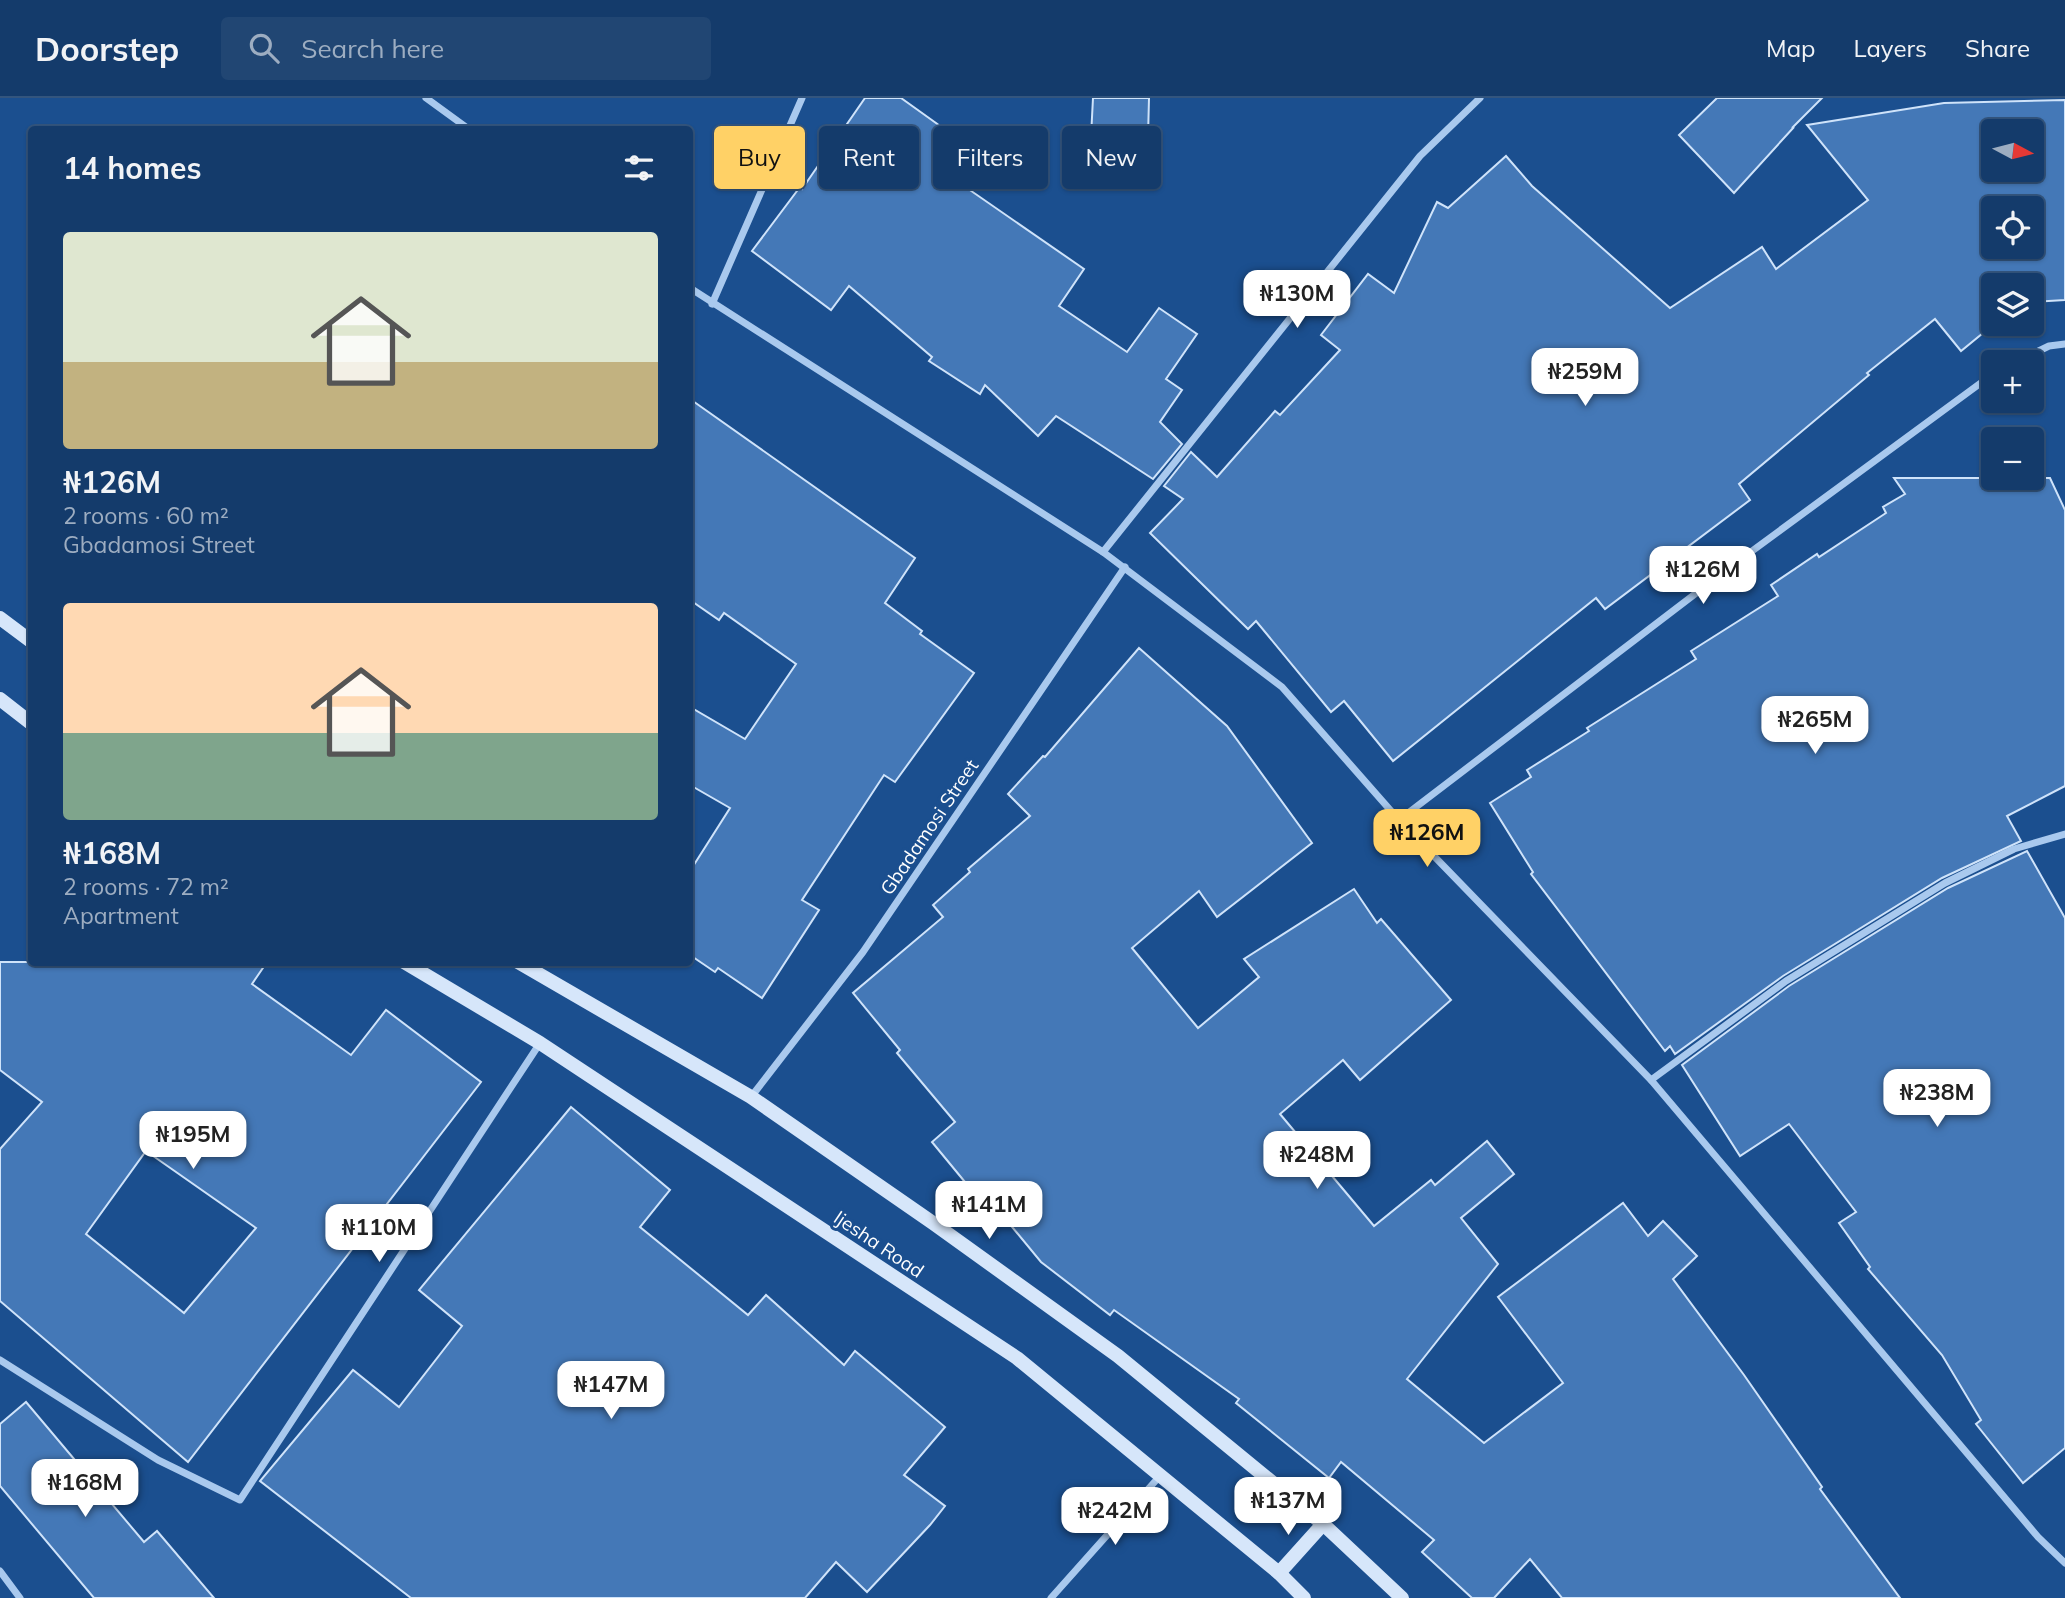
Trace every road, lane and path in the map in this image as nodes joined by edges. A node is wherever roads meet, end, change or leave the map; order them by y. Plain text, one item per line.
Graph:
1 (426, 98) edge
2 (802, 98) edge
3 (1480, 98) edge
4 (464, 126) edge
5 (693, 290) edge
6 (712, 304) junction
7 (2065, 344) edge
8 (2041, 350) edge
9 (1981, 383) edge
10 (1103, 552) junction
11 (1125, 567) junction
12 (0, 618) edge
13 (28, 639) edge
14 (0, 699) edge
15 (28, 721) edge
16 (1399, 820) junction
17 (2065, 834) edge
18 (411, 966) edge
19 (524, 966) edge
20 (540, 1043) junction
21 (1651, 1080) junction
22 (751, 1097) junction
23 (0, 1360) edge
24 (1159, 1477) junction
25 (1323, 1524) junction
26 (2065, 1563) edge
27 (0, 1571) edge
28 (1279, 1573) junction
29 (20, 1598) edge
30 (1051, 1598) edge
31 (1304, 1598) edge
32 (1402, 1598) edge

1 - 4 street
2 - 6 street
3 - 10 street
5 - 6 street
6 - 10 street
7 - 8 street
9 - 16 street
10 - 11 street
11 - 16 street
11 - 22 street, Gbadamosi Street
12 - 13 main road
14 - 15 main road
16 - 21 street
17 - 21 street
18 - 20 main road, Ijesha Road
19 - 22 main road
20 - 23 street
20 - 24 main road, Ijesha Road
21 - 26 street
22 - 25 main road
24 - 28 main road, Ijesha Road
24 - 30 street
25 - 28 main road
25 - 32 main road
27 - 29 street
28 - 31 main road, Ijesha Road

